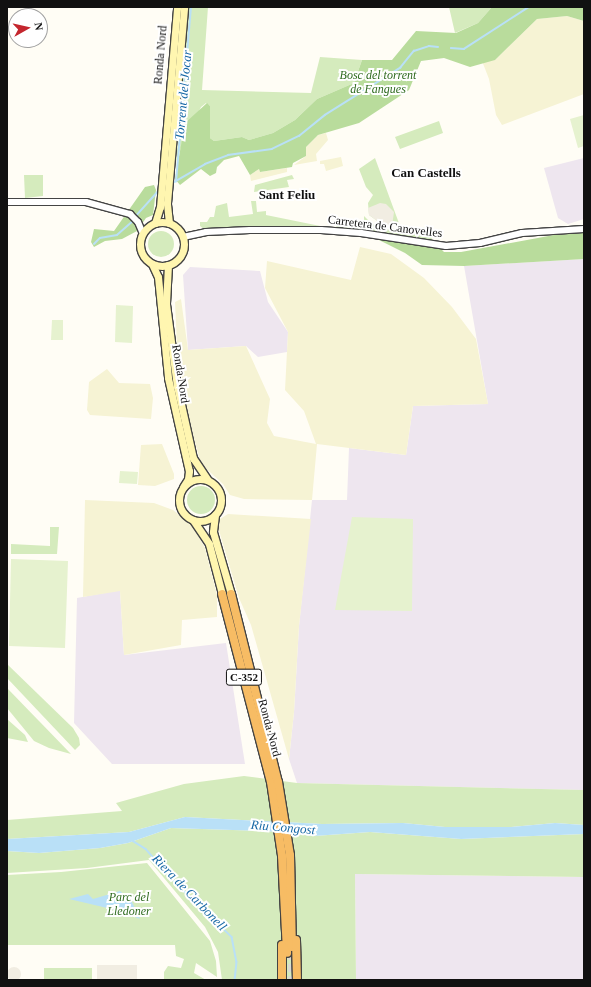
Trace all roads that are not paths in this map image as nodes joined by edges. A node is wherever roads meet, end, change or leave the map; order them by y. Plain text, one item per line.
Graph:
1 (177, 7) edge
2 (184, 7) edge
3 (164, 187) junction
4 (7, 202) edge
5 (155, 223) junction
6 (169, 223) junction
7 (584, 229) edge
8 (143, 234) junction
9 (183, 237) junction
10 (152, 264) junction
11 (168, 265) junction
12 (208, 480) junction
13 (183, 487) junction
14 (216, 515) junction
15 (191, 519) junction
16 (222, 594) joint
17 (231, 594) joint
18 (270, 759) junction
19 (288, 889) junction
20 (289, 952) tunnel mouth
21 (282, 980) edge
22 (297, 980) edge

1 - 3 main road, Ronda Nord
2 - 3 main road, Ronda Nord
3 - 5 main road, Ronda Nord
3 - 6 main road, Ronda Nord
4 - 8 street
5 - 6 main road
5 - 8 main road
6 - 9 main road
7 - 9 street, Carretera de Canovelles
8 - 10 main road, C-352
9 - 11 main road
10 - 11 main road
10 - 13 main road, Ronda Nord / C-352
11 - 12 main road, Ronda Nord / C-352
12 - 13 main road
12 - 14 main road, C-352
13 - 15 main road, C-352
14 - 15 main road
14 - 17 main road, Ronda Nord / C-352
15 - 16 main road, Ronda Nord / C-352
16 - 18 highway, Ronda Nord / C-352
17 - 18 highway, Ronda Nord / C-352
18 - 19 highway, Ronda Nord / C-352
19 - 20 highway, Ronda Nord / C-352
19 - 21 highway
19 - 22 highway

